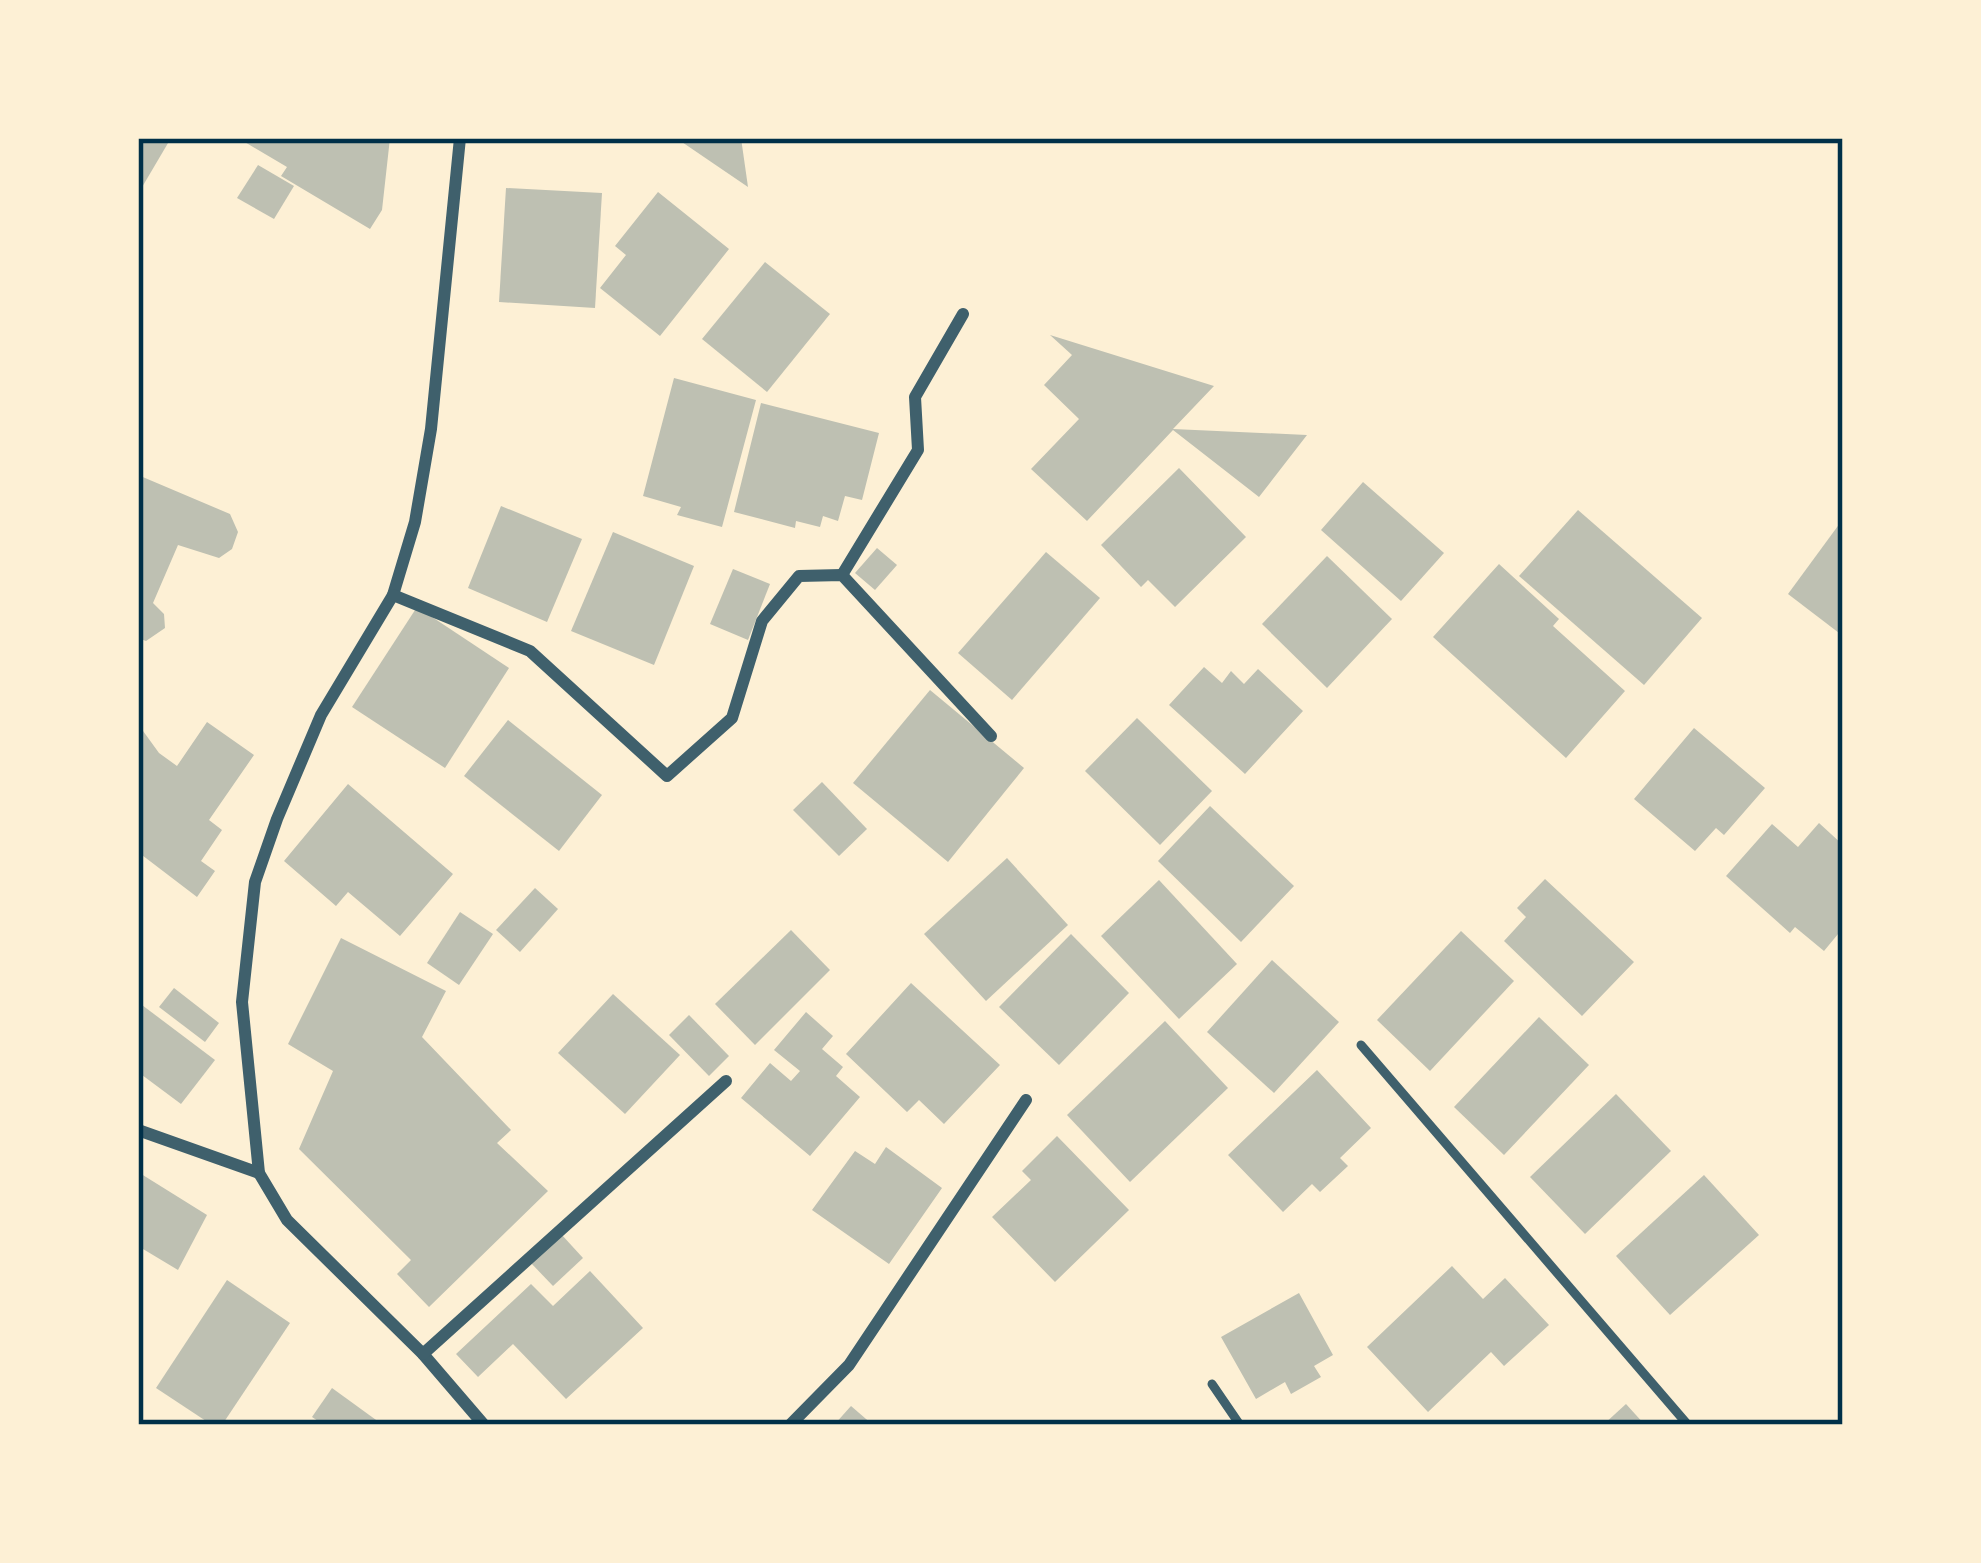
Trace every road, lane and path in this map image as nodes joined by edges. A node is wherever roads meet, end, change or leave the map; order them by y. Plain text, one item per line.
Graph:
1 (460, 138) edge
2 (963, 314) dead end
3 (842, 575) junction
4 (394, 596) junction
5 (991, 736) dead end
6 (1361, 1045) dead end
7 (726, 1081) dead end
8 (1026, 1100) dead end
9 (138, 1130) edge
10 (259, 1173) junction
11 (423, 1354) junction
12 (1212, 1384) dead end
13 (484, 1425) edge
14 (790, 1425) edge
15 (1240, 1425) edge
16 (1688, 1425) edge

1 - 4 street
2 - 3 street
3 - 4 street
3 - 5 street
4 - 10 street
6 - 16 lane
7 - 11 street
8 - 14 street
9 - 10 street
10 - 11 street
11 - 13 street
12 - 15 lane

